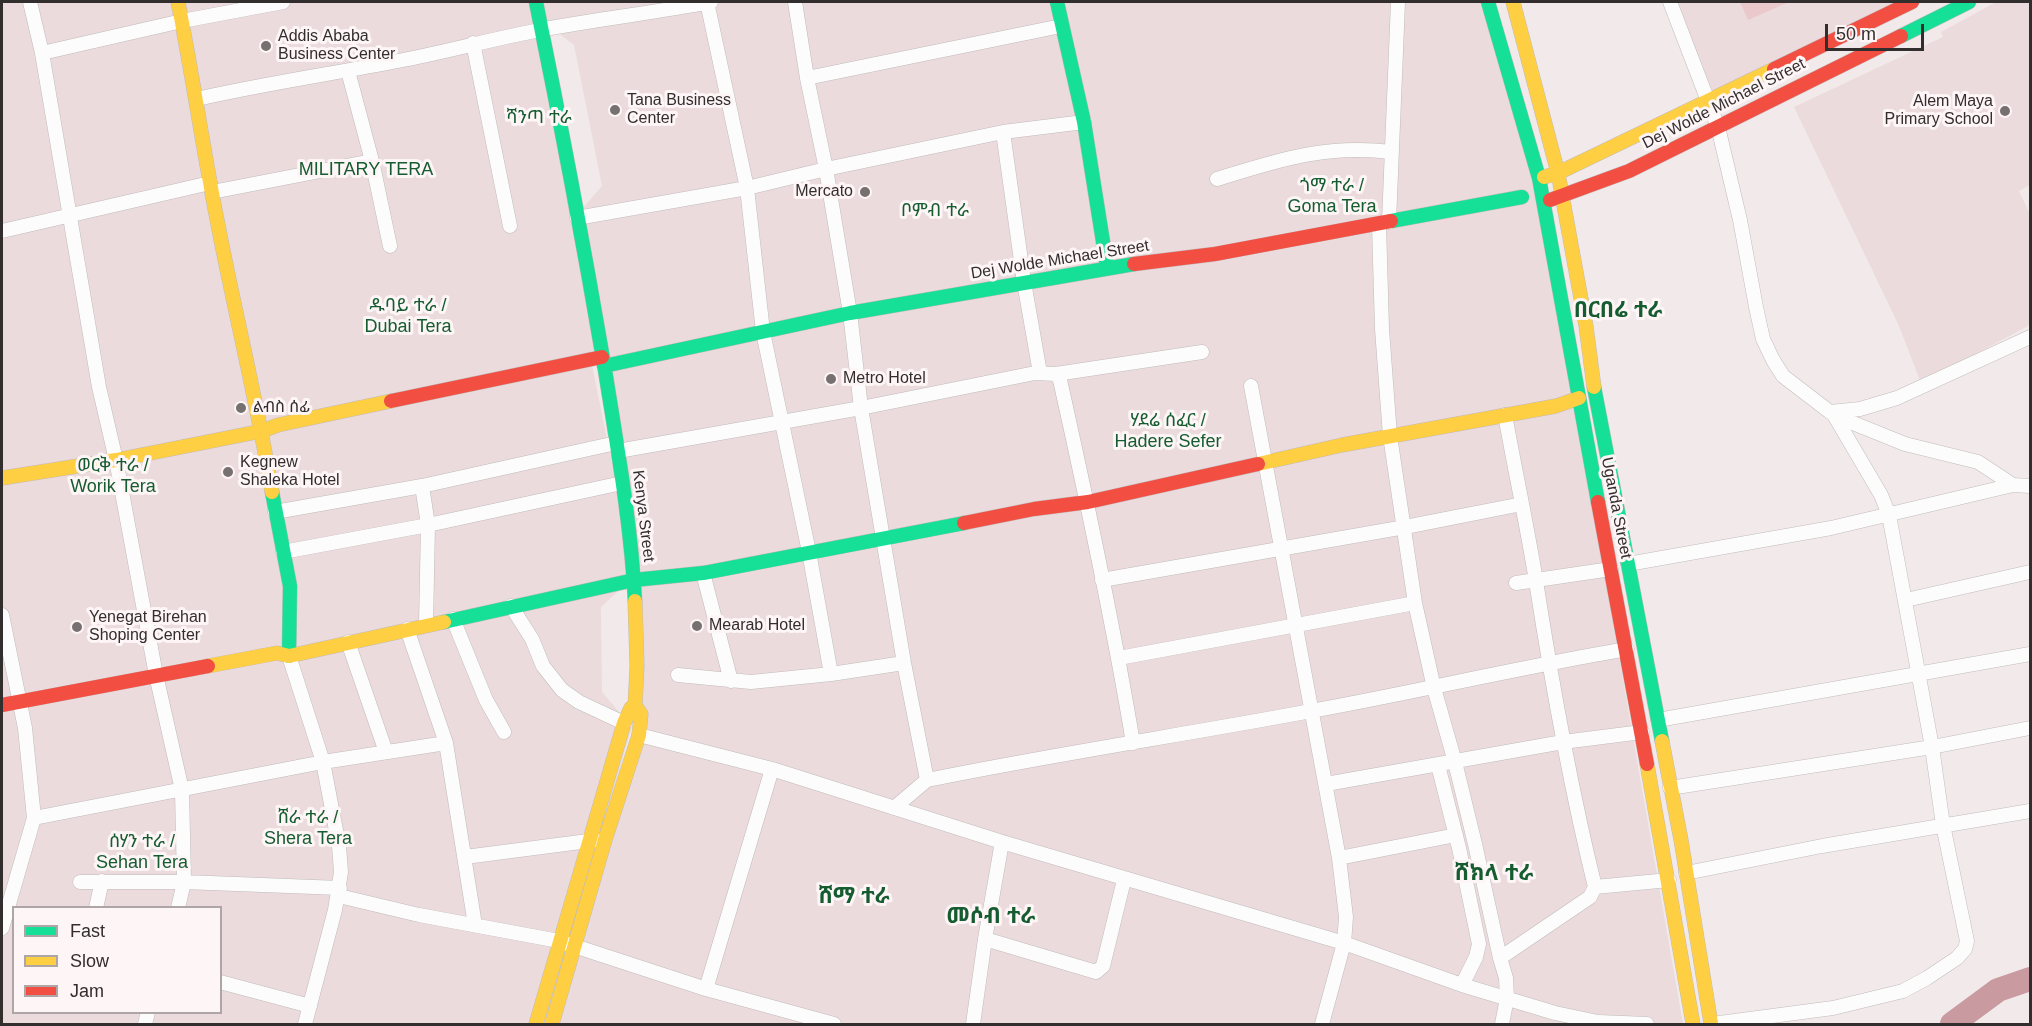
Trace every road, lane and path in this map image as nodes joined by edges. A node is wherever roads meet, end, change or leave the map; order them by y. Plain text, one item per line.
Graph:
1 (30, 2) edge
2 (178, 2) edge
3 (283, 2) edge
4 (536, 2) edge
5 (708, 2) edge
6 (795, 2) edge
7 (1057, 2) edge
8 (1398, 2) edge
9 (1488, 2) edge
10 (1513, 2) edge
11 (1670, 2) edge
12 (1912, 2) edge
13 (1969, 2) edge
14 (1895, 10) junction
15 (182, 21) junction
16 (1061, 26) junction
17 (541, 29) junction
18 (1904, 35) junction
19 (473, 43) junction
20 (42, 53) junction
21 (348, 71) junction
22 (807, 78) junction
23 (197, 99) junction
24 (1708, 101) junction
25 (1084, 122) junction
26 (1718, 127) junction
27 (1003, 132) junction
28 (1391, 152) junction
29 (372, 161) junction
30 (826, 169) junction
31 (1558, 173) junction
32 (1539, 178) junction
33 (1217, 179) dead end
34 (211, 187) junction
35 (747, 188) junction
36 (1522, 196) junction
37 (1563, 197) junction
38 (1544, 202) junction
39 (71, 215) junction
40 (578, 218) junction
41 (1384, 223) junction
42 (510, 226) dead end
43 (2, 231) edge
44 (390, 246) dead end
45 (1107, 267) junction
46 (1024, 282) junction
47 (850, 313) junction
48 (763, 332) junction
49 (2031, 337) edge
50 (1202, 352) dead end
51 (603, 361) junction
52 (1040, 373) junction
53 (1056, 374) junction
54 (1251, 386) dead end
55 (1595, 395) junction
56 (1579, 398) junction
57 (861, 408) junction
58 (1832, 414) junction
59 (1505, 415) junction
60 (782, 421) junction
61 (262, 431) junction
62 (1390, 436) junction
63 (617, 447) junction
64 (117, 460) junction
65 (1266, 462) junction
66 (2, 478) edge
67 (622, 483) junction
68 (2013, 485) junction
69 (422, 486) junction
70 (2031, 486) edge
71 (1088, 502) junction
72 (1522, 504) junction
73 (275, 512) junction
74 (1889, 515) junction
75 (428, 525) junction
76 (1405, 527) junction
77 (883, 537) junction
78 (1280, 548) junction
79 (283, 552) junction
80 (809, 552) junction
81 (1628, 564) junction
82 (1611, 569) junction
83 (2031, 572) edge
84 (703, 573) junction
85 (634, 580) junction
86 (1102, 580) junction
87 (1536, 580) junction
88 (1516, 583) dead end
89 (1906, 600) junction
90 (1415, 603) junction
91 (511, 606) junction
92 (2, 615) edge
93 (453, 619) junction
94 (426, 625) junction
95 (1295, 626) junction
96 (407, 629) junction
97 (348, 642) junction
98 (1627, 649) junction
99 (2031, 654) edge
100 (289, 656) junction
101 (1119, 657) junction
102 (904, 663) junction
103 (1548, 663) junction
104 (831, 674) junction
105 (1917, 674) junction
106 (156, 675) junction
107 (678, 675) dead end
108 (731, 681) junction
109 (1434, 688) junction
110 (19, 702) junction
111 (2, 705) edge
112 (635, 706) junction
113 (1311, 711) junction
114 (1658, 720) junction
115 (624, 723) junction
116 (2031, 728) edge
117 (504, 732) dead end
118 (1642, 732) junction
119 (639, 735) junction
120 (1563, 742) junction
121 (446, 743) junction
122 (1133, 744) junction
123 (1932, 747) junction
124 (386, 752) junction
125 (323, 762) junction
126 (1455, 762) junction
127 (1438, 765) junction
128 (772, 769) junction
129 (927, 780) junction
130 (1326, 784) junction
131 (1670, 788) junction
132 (182, 790) junction
133 (894, 808) junction
134 (2031, 811) edge
135 (34, 818) junction
136 (1942, 825) junction
137 (605, 840) junction
138 (588, 841) junction
139 (1002, 842) junction
140 (1458, 842) junction
141 (1475, 844) junction
142 (465, 857) junction
143 (1339, 858) junction
144 (1686, 873) junction
145 (1125, 879) junction
146 (1669, 880) junction
147 (102, 881) junction
148 (80, 882) dead end
149 (184, 882) junction
150 (1595, 887) junction
151 (339, 892) junction
152 (96, 906) edge
153 (178, 906) edge
154 (6, 923) edge
155 (475, 925) junction
156 (985, 939) junction
157 (559, 941) junction
158 (1344, 944) junction
159 (575, 946) junction
160 (1478, 949) junction
161 (1498, 952) junction
162 (222, 983) edge
163 (1462, 986) junction
164 (706, 989) junction
165 (1507, 999) junction
166 (310, 1006) junction
167 (826, 1023) edge
168 (305, 1024) edge
169 (536, 1024) edge
170 (552, 1024) edge
171 (973, 1024) edge
172 (1322, 1024) edge
173 (1502, 1024) edge
174 (1647, 1024) edge
175 (1693, 1024) edge
176 (1712, 1024) edge

1 - 20 street
2 - 15 main road
3 - 15 street
4 - 17 main road, Kenya Street
5 - 17 street
5 - 35 street
6 - 22 street
7 - 16 main road
8 - 28 street
9 - 32 main road, Uganda Street
10 - 31 main road, Uganda Street
11 - 24 street
12 - 14 main road, Dej Wolde Michael Street
13 - 18 main road, Dej Wolde Michael Street
14 - 18 main road
14 - 24 main road, Dej Wolde Michael Street
15 - 20 street
15 - 23 main road
16 - 22 street
16 - 25 main road
17 - 19 street
17 - 40 main road, Kenya Street
18 - 26 main road, Dej Wolde Michael Street
19 - 21 street
19 - 42 street
20 - 39 street
21 - 23 street
21 - 29 street
22 - 30 street
23 - 34 main road
24 - 26 street
24 - 31 main road, Dej Wolde Michael Street
25 - 27 street
25 - 45 main road
26 - 37 main road, Dej Wolde Michael Street
26 - 58 street
27 - 30 street
27 - 46 street
28 - 33 street
28 - 41 street
29 - 34 street
29 - 44 street
30 - 35 street
30 - 47 street
31 - 32 main road, Dej Wolde Michael Street
31 - 37 main road, Uganda Street
32 - 36 street
32 - 38 main road, Uganda Street
34 - 39 street
34 - 61 main road
35 - 40 street
35 - 48 street
36 - 38 street, Dej Wolde Michael Street
36 - 41 main road, Dej Wolde Michael Street
37 - 38 main road, Dej Wolde Michael Street
37 - 55 main road, Uganda Street
38 - 56 main road, Uganda Street
39 - 43 street
39 - 64 street
40 - 51 main road, Kenya Street
41 - 45 main road, Dej Wolde Michael Street
41 - 62 street
45 - 46 main road, Dej Wolde Michael Street
46 - 47 main road, Dej Wolde Michael Street
46 - 52 street
47 - 48 main road, Dej Wolde Michael Street
47 - 57 street
48 - 51 main road, Dej Wolde Michael Street
48 - 60 street
49 - 58 street
50 - 53 street
51 - 61 main road, Dej Wolde Michael Street
51 - 63 main road, Kenya Street
52 - 53 street
52 - 57 street
53 - 71 street
54 - 65 street
55 - 56 street
55 - 81 main road, Uganda Street
56 - 59 main road
56 - 82 main road, Uganda Street
57 - 60 street
57 - 77 street
58 - 68 street
58 - 74 street
59 - 62 main road
59 - 72 street
60 - 63 street
60 - 80 street
61 - 64 main road, Dej Wolde Michael Street
61 - 73 main road
62 - 65 main road
62 - 76 street
63 - 67 main road, Kenya Street
63 - 69 street
64 - 66 main road, Dej Wolde Michael Street
64 - 106 street
65 - 71 main road
65 - 78 street
67 - 75 street
67 - 85 main road, Kenya Street
68 - 70 street
68 - 74 street
69 - 73 street
69 - 75 street
71 - 77 main road
71 - 86 street
72 - 76 street
72 - 87 street
73 - 79 main road
74 - 81 street
74 - 89 street
75 - 79 street
75 - 94 street
76 - 78 street
76 - 90 street
77 - 80 main road
77 - 102 street
78 - 86 street
78 - 95 street
79 - 100 main road
80 - 84 main road
80 - 104 street
81 - 114 main road, Uganda Street
82 - 87 street
82 - 98 main road, Uganda Street
83 - 89 street
84 - 85 main road
84 - 108 street
85 - 91 main road
85 - 112 main road, Kenya Street
86 - 101 street
87 - 88 street
87 - 103 street
89 - 105 street
90 - 95 street
90 - 109 street
91 - 93 main road
91 - 115 street
92 - 110 street
93 - 94 main road
93 - 117 street
94 - 96 main road
95 - 101 street
95 - 113 street
96 - 97 main road
96 - 121 street
97 - 100 main road
97 - 124 street
98 - 103 street
98 - 118 main road, Uganda Street
99 - 105 street
100 - 106 main road
100 - 125 street
101 - 122 street
102 - 104 street
102 - 129 street
103 - 109 street
103 - 120 street
104 - 108 street
105 - 114 street
105 - 123 street
106 - 110 main road
106 - 132 street
107 - 108 street
109 - 113 street
109 - 126 street
110 - 111 main road
110 - 135 street
112 - 115 main road, Kenya Street
112 - 119 main road
113 - 122 street
113 - 130 street
114 - 131 main road, Uganda Street
115 - 138 main road, Kenya Street
116 - 123 street
118 - 120 street
118 - 146 main road, Uganda Street
119 - 128 street
119 - 137 main road
120 - 126 street
120 - 150 street
121 - 124 street
121 - 142 street
122 - 129 street
123 - 131 street
123 - 136 street
124 - 125 street
125 - 132 street
125 - 151 street
126 - 127 street
126 - 141 street
127 - 130 street
127 - 140 street
128 - 133 street
128 - 164 street
129 - 133 street
130 - 143 street
131 - 144 main road, Uganda Street
132 - 135 street
132 - 149 street
133 - 139 street
134 - 136 street
135 - 154 street
136 - 144 street
136 - 176 street
137 - 138 street
137 - 159 main road
138 - 142 street
138 - 157 main road, Kenya Street
139 - 145 street
139 - 156 street
140 - 141 street
140 - 143 street
140 - 160 street
141 - 161 street
142 - 155 street
143 - 158 street
144 - 176 main road, Uganda Street
145 - 156 street
145 - 158 street
146 - 150 street
146 - 175 main road, Uganda Street
147 - 148 street
147 - 149 street
147 - 152 street
149 - 151 street
149 - 153 street
150 - 161 street
151 - 155 street
151 - 166 street
155 - 157 street
156 - 171 street
157 - 159 street
157 - 169 main road, Kenya Street
158 - 163 street
158 - 172 street
159 - 164 street
159 - 170 main road
160 - 161 street
160 - 163 street
161 - 165 street
162 - 166 street
163 - 165 street
164 - 167 street
165 - 173 street
165 - 174 street
166 - 168 street

